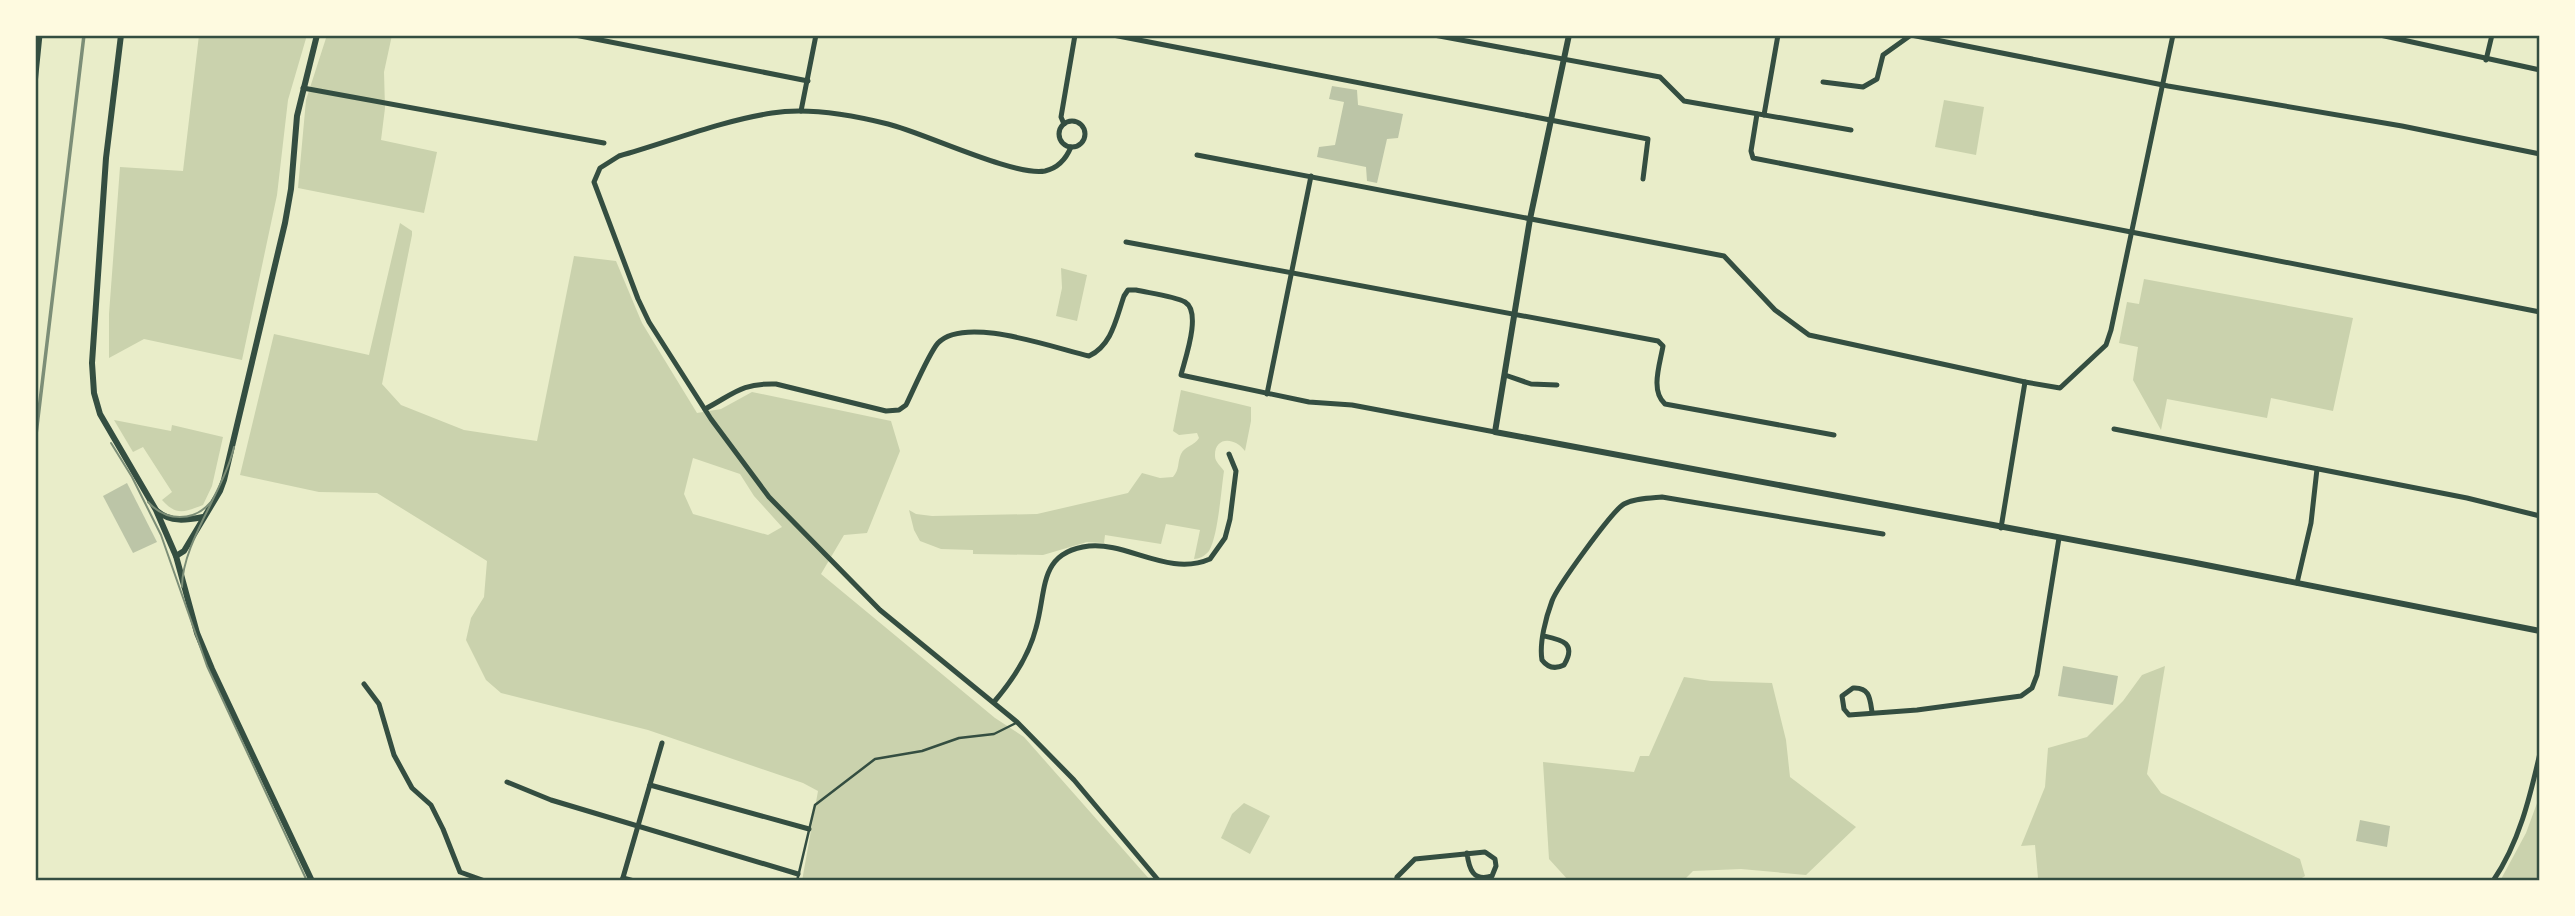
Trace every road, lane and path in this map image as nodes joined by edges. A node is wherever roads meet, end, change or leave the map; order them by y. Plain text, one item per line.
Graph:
1 (40, 35) edge
2 (121, 35) edge
3 (317, 35) edge
4 (575, 35) edge
5 (816, 35) edge
6 (1075, 35) edge
7 (1113, 35) edge
8 (1434, 35) edge
9 (1569, 35) edge
10 (1778, 35) edge
11 (2173, 35) edge
12 (2380, 35) edge
13 (2492, 35) edge
14 (2401, 37) edge
15 (1565, 60) junction
16 (2486, 60) junction
17 (2540, 70) edge
18 (808, 80) junction
19 (1823, 82) dead end
20 (35, 84) edge
21 (2163, 85) junction
22 (303, 88) junction
23 (802, 111) junction
24 (1760, 115) junction
25 (1551, 121) junction
26 (1064, 124) junction
27 (1851, 130) dead end
28 (604, 143) dead end
29 (1071, 147) junction
30 (2540, 154) edge
31 (1196, 155) dead end
32 (1311, 176) junction
33 (1643, 179) dead end
34 (1530, 219) junction
35 (2133, 232) junction
36 (1126, 242) dead end
37 (1292, 273) junction
38 (2540, 312) edge
39 (1514, 315) junction
40 (1506, 375) junction
41 (2025, 382) junction
42 (1557, 385) dead end
43 (1267, 394) junction
44 (705, 409) junction
45 (2113, 429) dead end
46 (1495, 432) junction
47 (1834, 435) dead end
48 (1229, 454) dead end
49 (2317, 469) junction
50 (156, 510) junction
51 (2540, 516) edge
52 (203, 517) junction
53 (2001, 528) junction
54 (1883, 534) dead end
55 (2059, 538) junction
56 (176, 556) junction
57 (2297, 583) junction
58 (2540, 631) edge
59 (1544, 636) junction
60 (364, 684) dead end
61 (994, 702) junction
62 (1872, 712) junction
63 (1017, 722) junction
64 (662, 743) dead end
65 (2540, 753) edge
66 (507, 782) dead end
67 (650, 785) junction
68 (637, 827) junction
69 (809, 829) junction
70 (1467, 853) junction
71 (797, 878) edge
72 (623, 879) edge
73 (312, 881) edge
74 (485, 881) edge
75 (634, 881) edge
76 (1159, 881) edge
77 (1396, 881) edge
78 (2493, 881) edge

1 - 20 street
2 - 50 street
3 - 22 street
4 - 18 street
5 - 18 street
6 - 26 street
7 - 25 street
8 - 15 street
9 - 15 street
10 - 24 street
11 - 21 street
12 - 14 street
13 - 16 street
14 - 16 street
15 - 24 street
15 - 25 street
16 - 17 street
18 - 23 street
19 - 21 street
21 - 30 street
21 - 35 street
22 - 28 street
22 - 52 street
23 - 29 street
23 - 44 street
24 - 27 street
24 - 35 street
25 - 33 street
25 - 34 street
26 - 29 street
26 - 29 street
31 - 32 street
32 - 34 street
32 - 37 street
34 - 39 street
34 - 41 street
35 - 38 street
35 - 41 street
36 - 37 street
37 - 39 street
37 - 43 street
39 - 40 street
39 - 47 street
40 - 42 street
40 - 46 street
41 - 53 street
43 - 44 street
43 - 46 street
44 - 61 street
45 - 49 street
46 - 53 street
48 - 61 street
49 - 51 street
49 - 57 street
50 - 52 street
50 - 56 street
52 - 56 street
53 - 55 street
54 - 59 street
55 - 57 street
55 - 62 street
56 - 73 street
57 - 58 street
59 - 59 street
60 - 74 street
61 - 63 street
62 - 62 street
63 - 69 lane
63 - 76 street
64 - 67 street
65 - 78 street
66 - 68 street
67 - 68 street
67 - 69 street
68 - 71 street
68 - 72 street
69 - 71 lane
70 - 70 street
70 - 77 street
72 - 75 street

